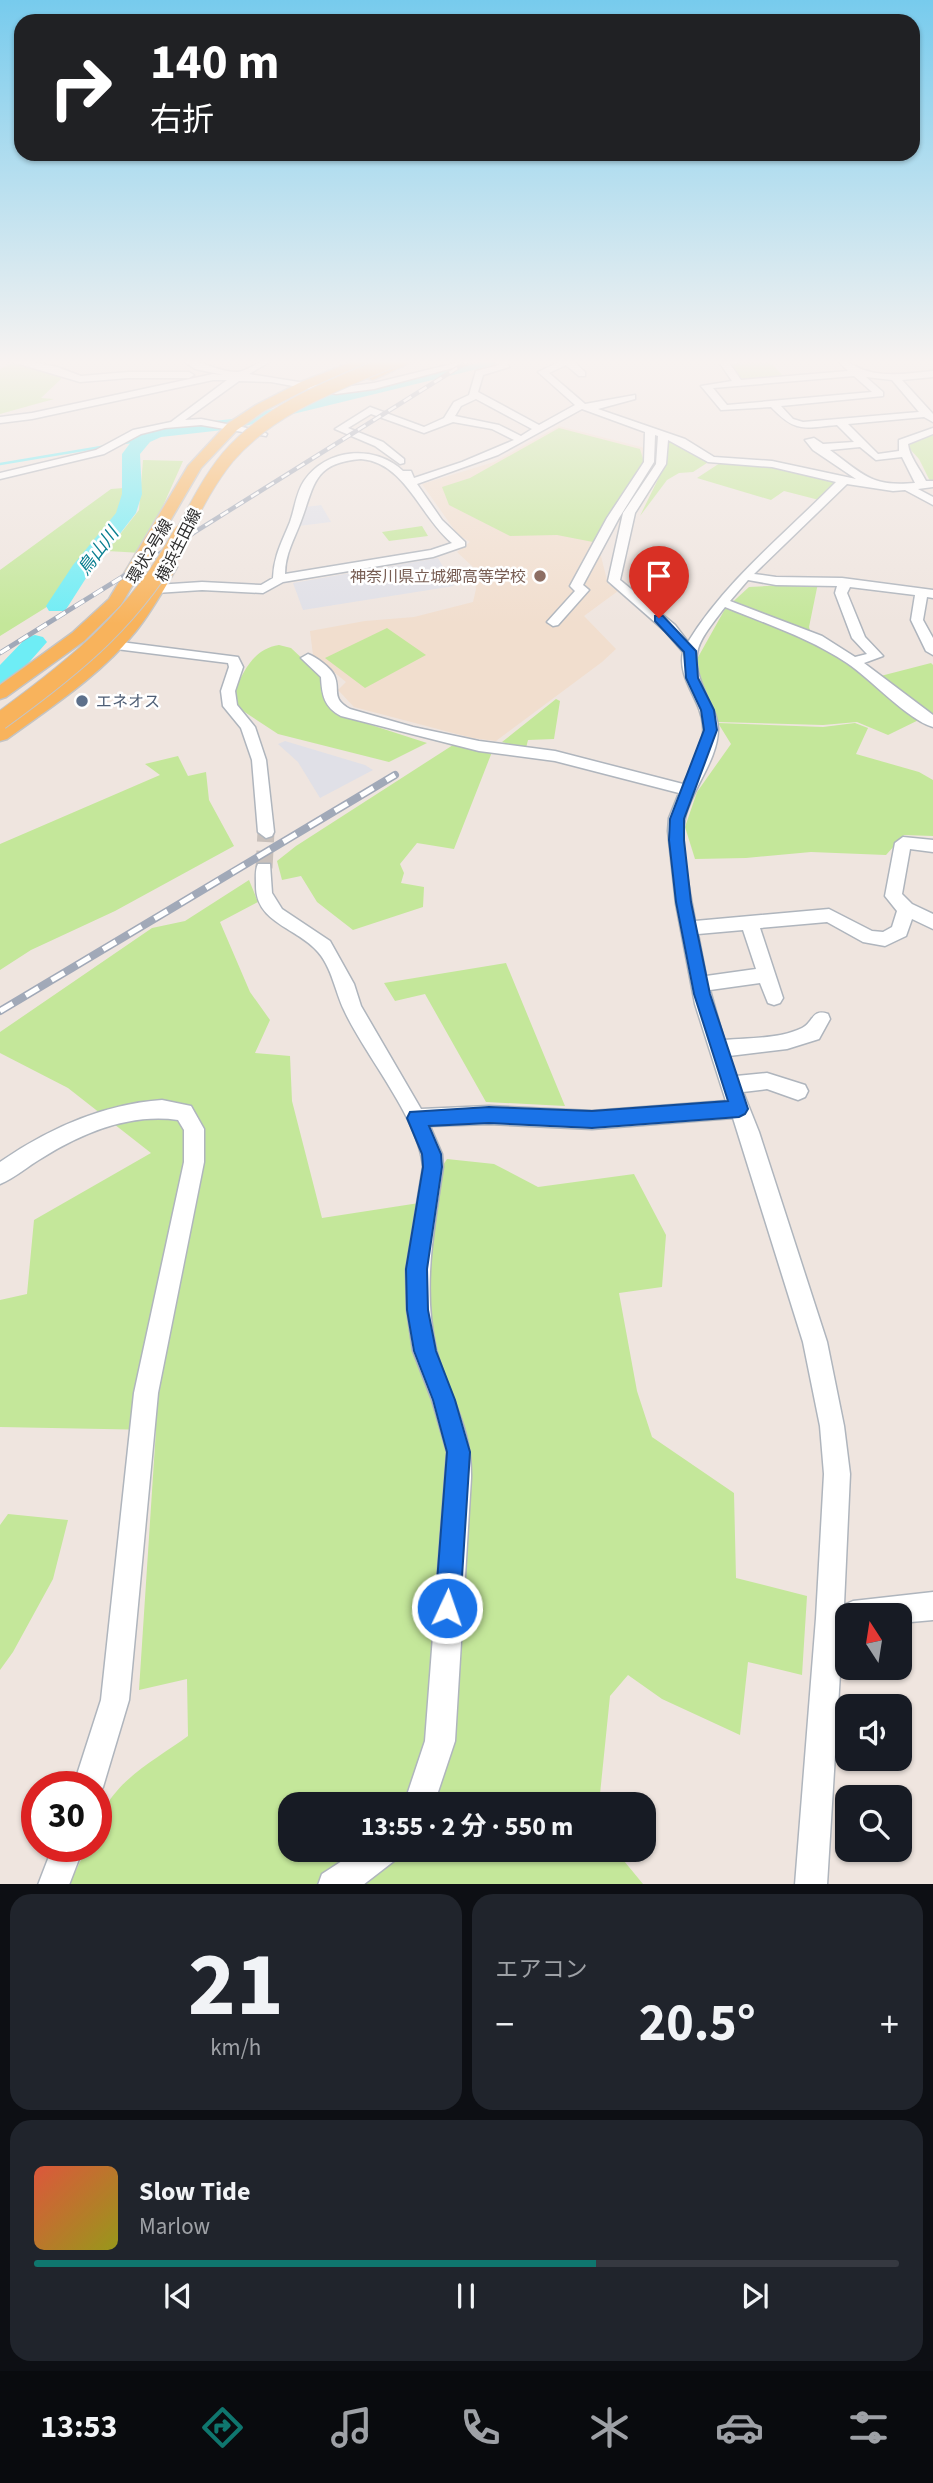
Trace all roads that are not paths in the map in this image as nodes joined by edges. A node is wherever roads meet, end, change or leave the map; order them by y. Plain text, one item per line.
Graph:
1 (107, 448) edge
2 (212, 448) edge
3 (221, 448) edge
4 (237, 448) edge
5 (247, 448) edge
6 (383, 448) edge
7 (504, 448) edge
8 (649, 448) edge
9 (662, 448) edge
10 (691, 448) edge
11 (820, 448) edge
12 (867, 448) edge
13 (903, 448) edge
14 (904, 454) junction
15 (406, 472) junction
16 (0, 476) edge
17 (844, 480) junction
18 (867, 482) junction
19 (928, 484) edge
20 (909, 488) junction
21 (933, 502) edge
22 (745, 576) junction
23 (279, 579) junction
24 (842, 582) junction
25 (156, 589) junction
26 (927, 593) edge
27 (722, 602) junction
28 (553, 622) dead end
29 (928, 629) edge
30 (113, 645) junction
31 (933, 650) edge
32 (690, 651) junction
33 (308, 657) dead end
34 (853, 662) junction
35 (0, 693) edge
36 (0, 705) edge
37 (931, 718) edge
38 (0, 721) edge
39 (0, 735) edge
40 (688, 790) junction
41 (266, 832) tunnel mouth
42 (933, 846) edge
43 (264, 867) tunnel mouth
44 (906, 909) junction
45 (749, 922) junction
46 (933, 922) edge
47 (688, 928) junction
48 (766, 975) junction
49 (700, 984) junction
50 (774, 998) dead end
51 (821, 1019) dead end
52 (720, 1049) junction
53 (731, 1085) junction
54 (798, 1091) dead end
55 (739, 1109) junction
56 (416, 1118) junction
57 (0, 1174) edge
58 (842, 1603) edge
59 (933, 1606) edge
60 (912, 1608) edge
61 (835, 1680) edge
62 (94, 1771) edge
63 (423, 1792) edge
64 (62, 1862) edge
65 (369, 1862) edge
66 (52, 1884) edge
67 (335, 1884) edge
68 (811, 1884) edge

1 - 16 street
2 - 35 main road, 横浜生田線
3 - 36 main road, 環状2号線, bridge
4 - 38 main road, 環状2号線, bridge
5 - 25 main road, 横浜生田線
6 - 15 street
7 - 15 street
8 - 28 street
9 - 32 street
10 - 17 street
11 - 18 street
12 - 14 street
13 - 14 street
14 - 19 street
15 - 23 street
15 - 23 street
17 - 18 street
17 - 22 street
18 - 20 street
19 - 20 street
20 - 21 street
22 - 24 street
22 - 27 street
23 - 25 street
24 - 26 street
24 - 34 street
25 - 30 main road, 横浜生田線
26 - 29 street
27 - 32 street
27 - 34 street
29 - 31 street
30 - 39 main road, 横浜生田線
30 - 41 street
32 - 40 street
33 - 40 street
34 - 37 street
40 - 47 street
42 - 44 street
43 - 56 street
44 - 45 street
44 - 46 street
45 - 47 street
45 - 48 street
47 - 49 street
48 - 49 street
48 - 50 street
49 - 52 street
51 - 52 street
52 - 53 street
53 - 54 street
53 - 55 street
55 - 56 street
55 - 58 street
56 - 63 street
57 - 62 street
59 - 60 street
61 - 68 street
64 - 66 street
65 - 67 street

